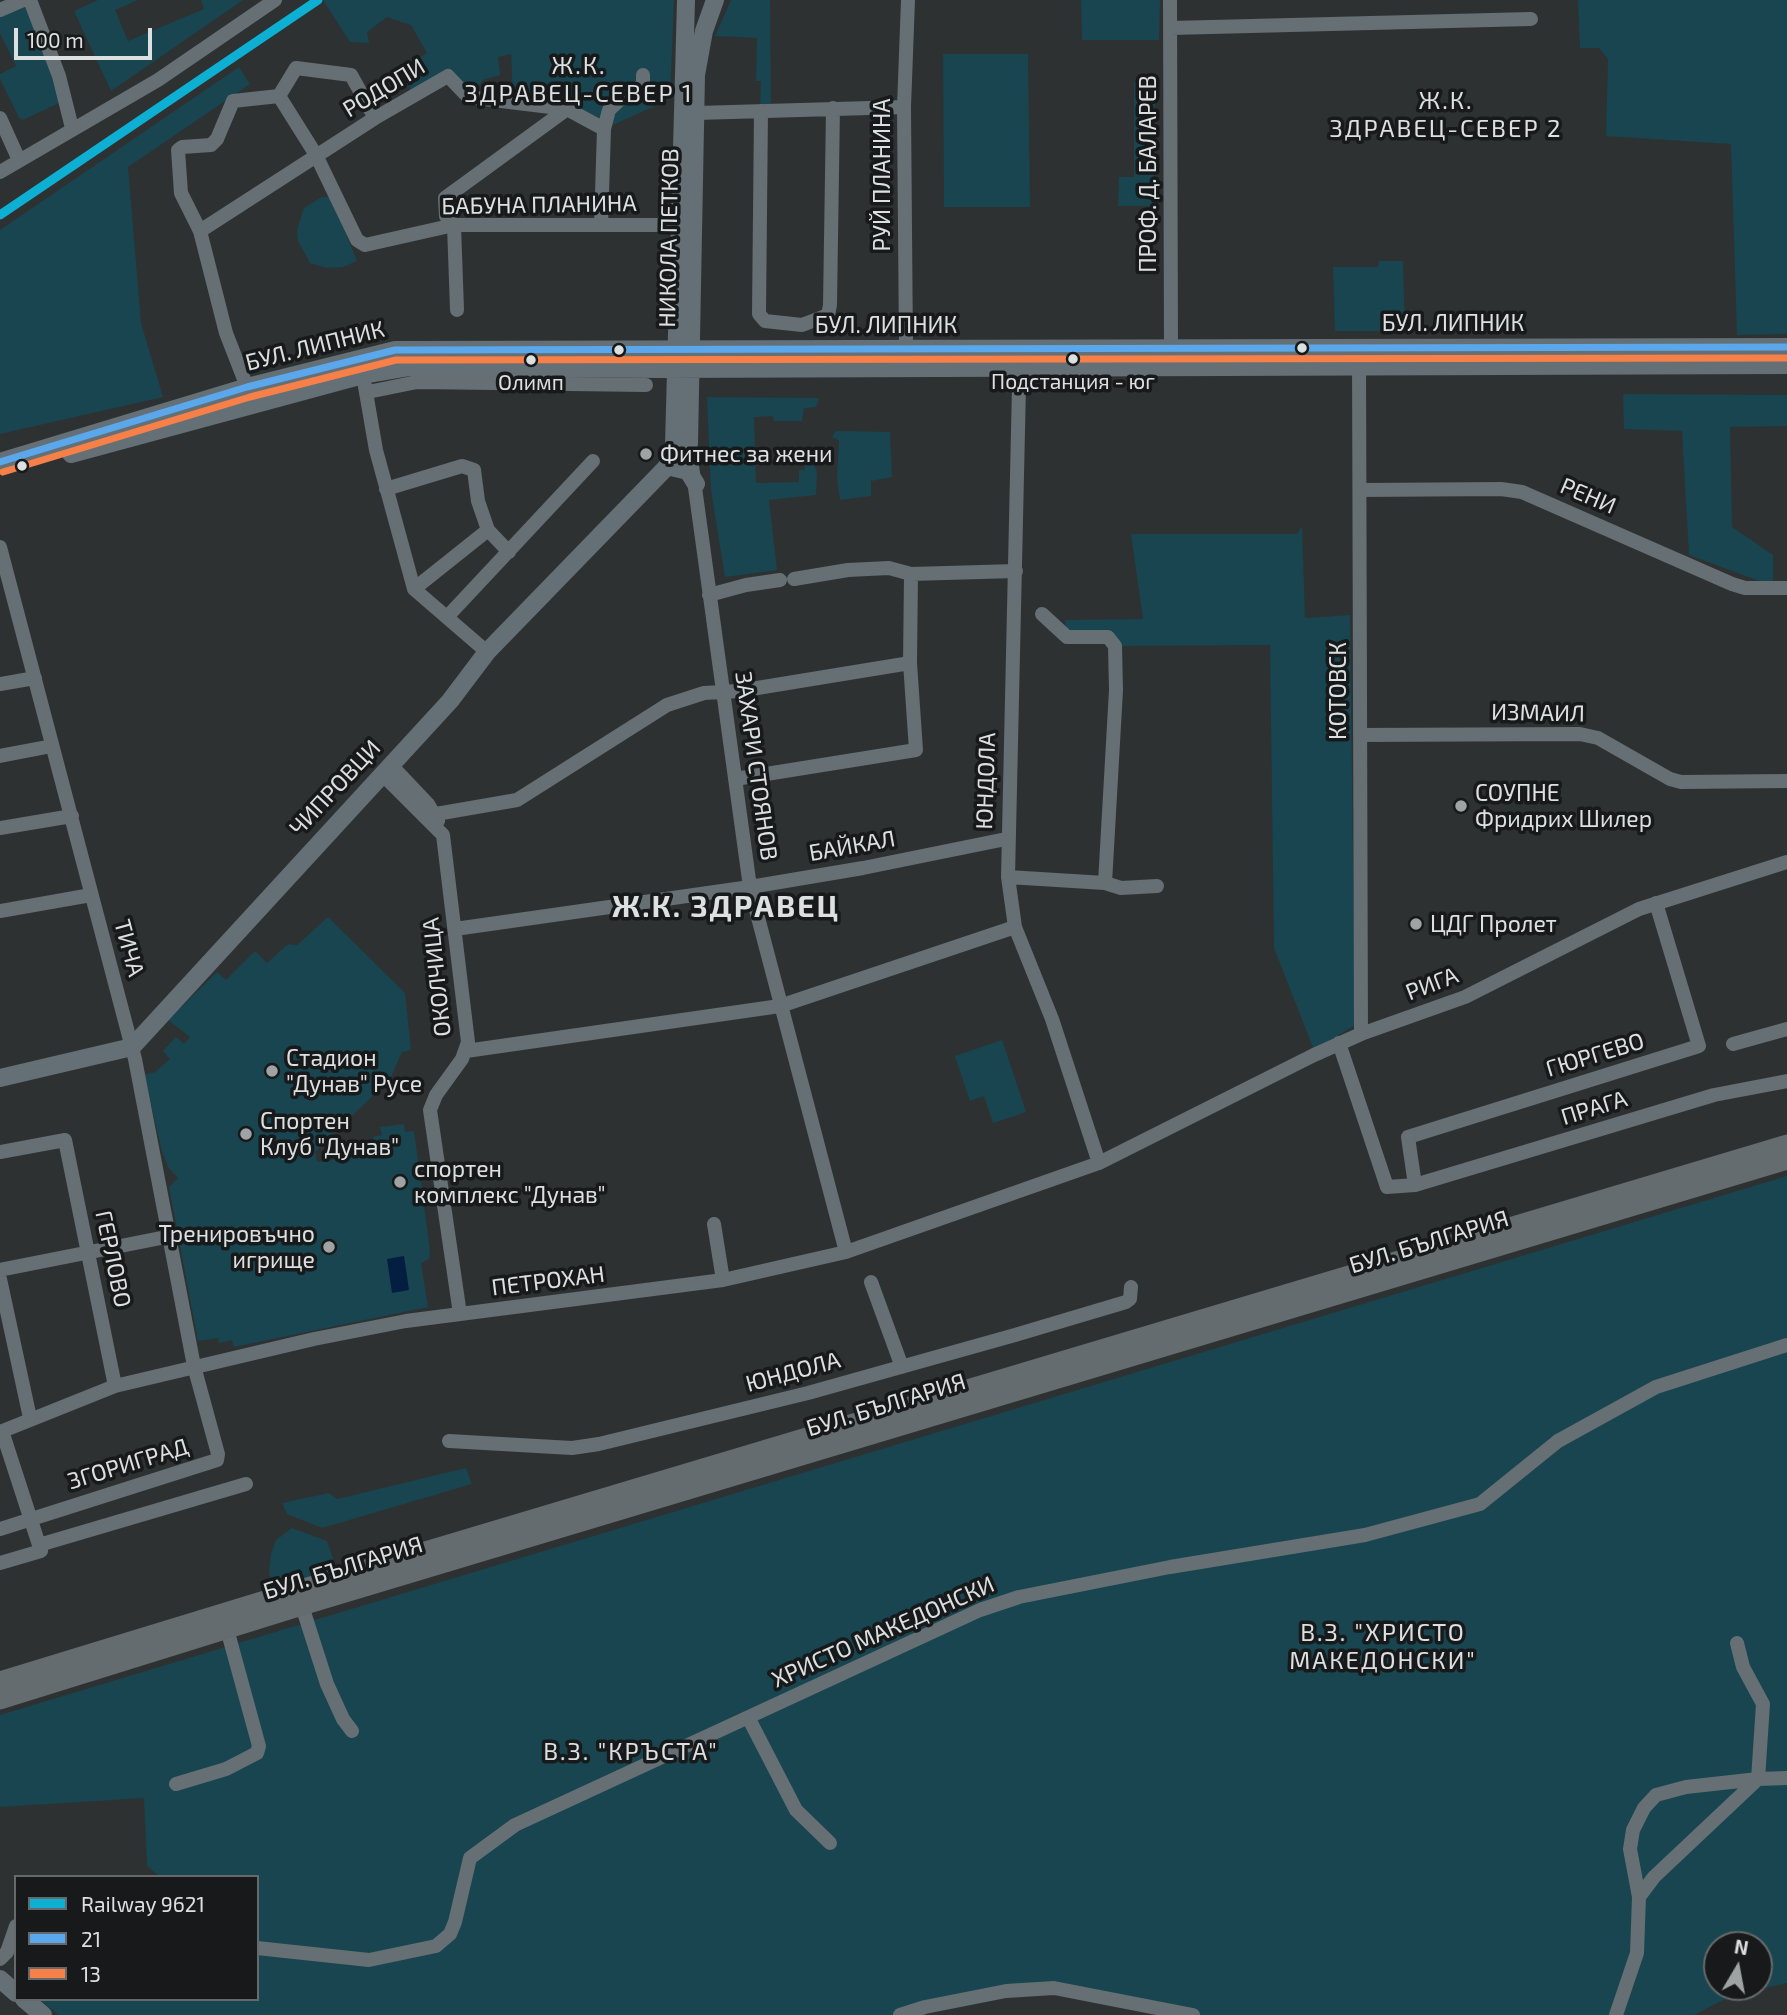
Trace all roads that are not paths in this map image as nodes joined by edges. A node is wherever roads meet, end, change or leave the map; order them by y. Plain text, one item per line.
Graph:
1 (23, 0) edge
2 (30, 0) edge
3 (275, 0) edge
4 (687, 0) edge
5 (715, 0) edge
6 (908, 0) edge
7 (1171, 0) edge
8 (0, 10) edge
9 (1531, 19) dead end
10 (1171, 29) junction
11 (643, 75) dead end
12 (279, 96) junction
13 (904, 107) junction
14 (833, 108) junction
15 (567, 109) junction
16 (761, 111) junction
17 (696, 113) junction
18 (0, 118) edge
19 (375, 118) junction
20 (72, 128) junction
21 (604, 129) junction
22 (316, 155) junction
23 (19, 160) junction
24 (0, 172) edge
25 (454, 225) junction
26 (686, 225) junction
27 (601, 226) junction
28 (200, 231) junction
29 (457, 310) dead end
30 (1171, 347) junction
31 (1787, 348) edge
32 (683, 349) junction
33 (906, 350) junction
34 (1359, 357) junction
35 (1787, 365) edge
36 (1031, 368) junction
37 (683, 369) junction
38 (1006, 369) junction
39 (366, 384) junction
40 (646, 385) dead end
41 (1018, 386) junction
42 (247, 387) junction
43 (689, 444) junction
44 (593, 461) dead end
45 (0, 462) edge
46 (667, 466) junction
47 (0, 473) edge
48 (696, 484) junction
49 (386, 489) junction
50 (1362, 490) junction
51 (488, 530) junction
52 (0, 547) edge
53 (509, 552) junction
54 (1016, 571) junction
55 (911, 574) junction
56 (1787, 588) edge
57 (414, 589) junction
58 (709, 595) junction
59 (1042, 614) dead end
60 (447, 617) junction
61 (487, 652) junction
62 (910, 663) junction
63 (34, 678) junction
64 (0, 684) edge
65 (722, 693) junction
66 (1360, 735) junction
67 (52, 746) junction
68 (0, 755) edge
69 (386, 769) junction
70 (735, 779) junction
71 (1787, 781) edge
72 (436, 814) junction
73 (72, 816) junction
74 (0, 828) edge
75 (443, 835) junction
76 (1006, 839) junction
77 (1787, 862) edge
78 (1008, 877) junction
79 (1105, 883) junction
80 (1157, 886) dead end
81 (750, 887) junction
82 (91, 895) junction
83 (1656, 902) junction
84 (0, 911) edge
85 (1015, 927) junction
86 (456, 929) junction
87 (780, 1006) junction
88 (1787, 1029) edge
89 (1361, 1034) junction
90 (1339, 1043) junction
91 (1733, 1044) dead end
92 (132, 1047) junction
93 (466, 1051) junction
94 (1787, 1071) edge
95 (0, 1078) edge
96 (1787, 1081) edge
97 (1714, 1095) junction
98 (1787, 1144) edge
99 (0, 1152) edge
100 (1787, 1160) edge
101 (1099, 1163) junction
102 (1415, 1185) junction
103 (714, 1224) dead end
104 (171, 1236) junction
105 (89, 1252) junction
106 (846, 1252) junction
107 (0, 1270) edge
108 (0, 1279) edge
109 (723, 1280) junction
110 (871, 1282) dead end
111 (1131, 1287) dead end
112 (460, 1314) junction
113 (1787, 1345) edge
114 (194, 1367) junction
115 (902, 1367) junction
116 (115, 1386) junction
117 (30, 1418) junction
118 (1, 1431) edge
119 (449, 1441) dead end
120 (246, 1484) dead end
121 (31, 1519) junction
122 (0, 1529) edge
123 (39, 1545) junction
124 (0, 1563) edge
125 (302, 1606) junction
126 (227, 1629) junction
127 (1737, 1643) dead end
128 (0, 1681) edge
129 (0, 1700) edge
130 (749, 1719) junction
131 (352, 1731) dead end
132 (1787, 1778) edge
133 (1758, 1779) junction
134 (176, 1784) dead end
135 (830, 1843) dead end
136 (1639, 1897) junction
137 (14, 1932) edge
138 (259, 1948) edge
139 (0, 1959) edge
140 (26, 2001) edge
141 (43, 2015) edge
142 (900, 2015) edge
143 (1193, 2015) edge
144 (1616, 2015) edge

1 - 8 street
2 - 20 street
3 - 20 street
4 - 26 main road, НИКОЛА ПЕТКОВ
5 - 17 main road, НИКОЛА ПЕТКОВ
6 - 13 street, РУЙ ПЛАНИНА
7 - 10 street, ПРОФ. Д. БАЛАРЕВ
9 - 10 street
10 - 30 street, ПРОФ. Д. БАЛАРЕВ
11 - 21 street
12 - 19 street
12 - 22 street
12 - 28 street
13 - 14 street
13 - 33 street, РУЙ ПЛАНИНА
14 - 16 street
14 - 16 street
15 - 19 street, РОДОПИ
15 - 21 street, РОДОПИ
15 - 25 street
16 - 17 street
17 - 26 main road, НИКОЛА ПЕТКОВ
18 - 23 street
19 - 22 street, РОДОПИ
20 - 23 street
21 - 27 street
22 - 25 street, БАБУНА ПЛАНИНА
22 - 28 street, РОДОПИ
23 - 24 street
25 - 27 street, БАБУНА ПЛАНИНА
25 - 29 street
26 - 27 street, БАБУНА ПЛАНИНА
26 - 32 main road, НИКОЛА ПЕТКОВ
28 - 42 street
30 - 33 main road, БУЛ. ЛИПНИК
30 - 34 main road, БУЛ. ЛИПНИК
31 - 34 main road, БУЛ. ЛИПНИК
32 - 33 main road, БУЛ. ЛИПНИК
32 - 37 main road, НИКОЛА ПЕТКОВ
32 - 42 main road, БУЛ. ЛИПНИК
34 - 35 main road, БУЛ. ЛИПНИК
34 - 36 main road, БУЛ. ЛИПНИК
34 - 50 street, КОТОВСК
36 - 38 main road, БУЛ. ЛИПНИК
36 - 41 street
37 - 38 main road, БУЛ. ЛИПНИК
37 - 39 main road, БУЛ. ЛИПНИК
37 - 43 main road, НИКОЛА ПЕТКОВ
37 - 46 main road, НИКОЛА ПЕТКОВ
38 - 41 street
39 - 40 street
39 - 47 main road, БУЛ. ЛИПНИК
39 - 49 street
41 - 54 street, ЮНДОЛА
42 - 45 main road, БУЛ. ЛИПНИК
43 - 46 main road
43 - 48 street, ЗАХАРИ СТОЯНОВ
44 - 53 street
46 - 48 main road
46 - 61 main road, ЧИПРОВЦИ
48 - 58 street, ЗАХАРИ СТОЯНОВ
49 - 51 street
49 - 57 street
50 - 56 street, РЕНИ
50 - 66 street, КОТОВСК
51 - 53 street
51 - 57 street
52 - 63 street, ТИЧА
53 - 60 street
54 - 55 street
54 - 76 street, ЮНДОЛА
55 - 58 street
55 - 62 street
57 - 60 street
58 - 65 street, ЗАХАРИ СТОЯНОВ
59 - 79 street
60 - 61 street
61 - 69 main road, ЧИПРОВЦИ
62 - 65 street
62 - 70 street
63 - 64 street
63 - 67 street, ТИЧА
65 - 70 street, ЗАХАРИ СТОЯНОВ
65 - 72 street
66 - 71 street, ИЗМАИЛ
66 - 89 street, КОТОВСК
67 - 68 street
67 - 73 street, ТИЧА
69 - 72 street
69 - 75 street
69 - 92 main road, ЧИПРОВЦИ
70 - 81 street, ЗАХАРИ СТОЯНОВ
72 - 75 street, ОКОЛЧИЦА
73 - 74 street
73 - 82 street, ТИЧА
75 - 86 street, ОКОЛЧИЦА
76 - 78 street, ЮНДОЛА
76 - 81 street, БАЙКАЛ
77 - 83 street, РИГА
78 - 79 street
78 - 85 street, ЮНДОЛА
79 - 80 street
81 - 86 street, БАЙКАЛ
81 - 87 street, ЗАХАРИ СТОЯНОВ
82 - 84 street
82 - 92 street, ТИЧА
83 - 89 street, РИГА
83 - 102 street, ГЮРГЕВО
85 - 87 street
85 - 101 street, ЮНДОЛА
86 - 93 street, ОКОЛЧИЦА
87 - 93 street
87 - 106 street, ЗАХАРИ СТОЯНОВ
88 - 91 street
89 - 90 street, РИГА
90 - 101 street, РИГА
90 - 102 street
92 - 95 main road
92 - 104 street, ТИЧА
93 - 112 street, ОКОЛЧИЦА
94 - 97 street
96 - 97 street, ПРАГА
97 - 102 street, ПРАГА
98 - 128 highway, БУЛ. БЪЛГАРИЯ
99 - 105 street, ГЕРЛОВО
100 - 125 highway, БУЛ. БЪЛГАРИЯ
101 - 106 street, ПЕТРОХАН
103 - 109 street
104 - 105 street
104 - 114 street, ТИЧА
105 - 107 street
105 - 116 street, ГЕРЛОВО
106 - 109 street, ПЕТРОХАН
108 - 117 street
109 - 112 street, ПЕТРОХАН
110 - 115 street
111 - 115 street, ЮНДОЛА
112 - 114 street, ПЕТРОХАН
113 - 130 street, ХРИСТО МАКЕДОНСКИ
114 - 116 street, ПЕТРОХАН
114 - 121 street, ЗГОРИГРАД
115 - 119 street, ЮНДОЛА
116 - 117 street, ПЕТРОХАН
117 - 118 street, ПЕТРОХАН
118 - 121 street
120 - 123 street
121 - 122 street, ЗГОРИГРАД
121 - 123 street
123 - 124 street
125 - 126 highway, БУЛ. БЪЛГАРИЯ
125 - 131 street
126 - 129 highway, БУЛ. БЪЛГАРИЯ
126 - 134 street
127 - 133 street
130 - 135 street
130 - 138 street, ХРИСТО МАКЕДОНСКИ
132 - 133 street
133 - 136 street
133 - 136 street
136 - 144 street
137 - 139 street
140 - 141 main road
142 - 143 street

